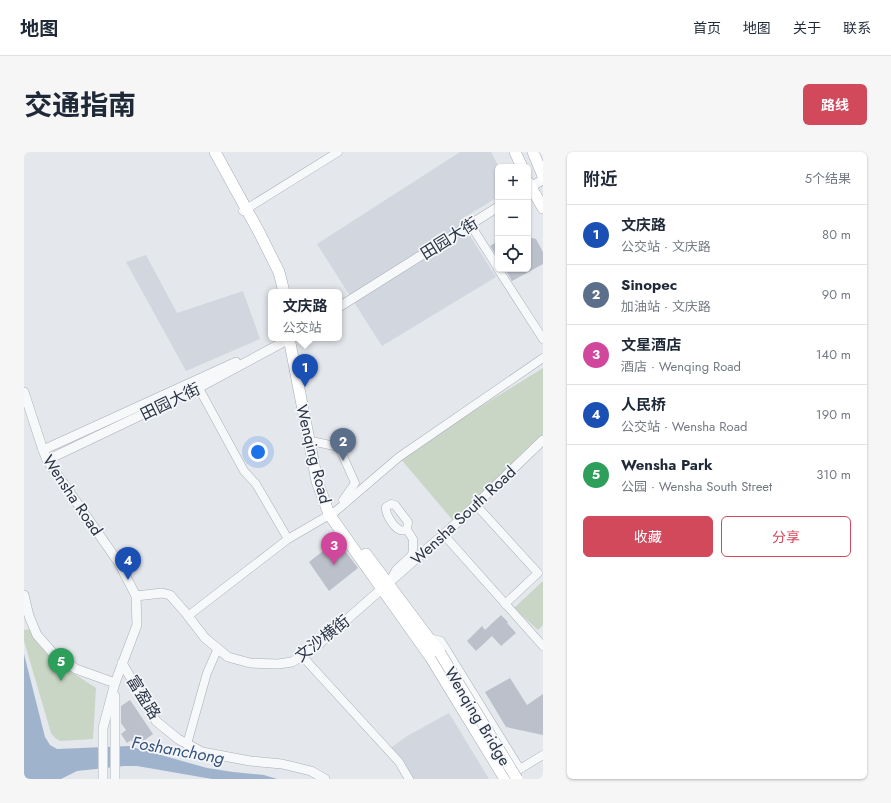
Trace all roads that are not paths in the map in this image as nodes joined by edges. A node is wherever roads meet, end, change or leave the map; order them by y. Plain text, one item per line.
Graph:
1 (208, 152) edge
2 (215, 152) edge
3 (338, 152) edge
4 (515, 152) edge
5 (533, 152) edge
6 (521, 164) edge
7 (543, 176) edge
8 (543, 180) edge
9 (531, 185) edge
10 (531, 189) edge
11 (543, 208) edge
12 (495, 209) edge
13 (244, 210) junction
14 (470, 224) junction
15 (495, 264) edge
16 (500, 272) edge
17 (276, 289) edge
18 (283, 289) edge
19 (342, 305) edge
20 (543, 339) edge
21 (283, 341) edge
22 (290, 341) edge
23 (290, 341) edge
24 (543, 358) edge
25 (196, 384) junction
26 (24, 392) edge
27 (543, 440) edge
28 (316, 442) junction
29 (43, 450) junction
30 (47, 460) junction
31 (476, 505) junction
32 (332, 512) junction
33 (407, 530) dead end
34 (444, 535) junction
35 (288, 539) junction
36 (386, 586) junction
37 (24, 595) edge
38 (136, 596) junction
39 (506, 604) junction
40 (188, 616) junction
41 (429, 638) junction
42 (543, 646) edge
43 (218, 648) junction
44 (436, 655) junction
45 (302, 656) junction
46 (122, 663) junction
47 (115, 683) junction
48 (187, 744) junction
49 (543, 755) edge
50 (518, 774) edge
51 (103, 779) edge
52 (115, 779) edge
53 (325, 779) edge
54 (409, 779) edge
55 (506, 779) edge

1 - 13 main road
2 - 13 main road
3 - 13 street
4 - 6 main road
5 - 7 main road
8 - 9 street
10 - 11 main road
12 - 14 street, 田园大街
13 - 17 main road
13 - 18 main road
14 - 15 street
14 - 19 street, 田园大街
16 - 20 street
21 - 25 street, 田园大街
22 - 28 main road
23 - 32 main road, Wenqing Road
24 - 32 street
25 - 29 street, 田园大街
25 - 30 street, 田园大街
25 - 35 street
26 - 29 street, Wensha Road
27 - 31 street, Wensha South Road
28 - 32 main road
28 - 32 street
29 - 30 street, Wensha Road
30 - 38 street, Wensha Road
31 - 34 street, Wensha South Road
31 - 39 street
32 - 35 street
32 - 36 main road, Wenqing Road
33 - 36 street
34 - 36 street, Wensha South Road
34 - 39 street
35 - 40 street
36 - 41 main road
36 - 44 main road, Wenqing Road
36 - 45 street, 文沙横街
37 - 47 street
38 - 40 street, 文沙横街
38 - 46 street, Wensha Road
39 - 42 street
40 - 43 street, 文沙横街
41 - 44 main road
41 - 50 street
43 - 45 street, 文沙横街
43 - 48 street
44 - 50 main road, Wenqing Bridge, bridge
44 - 55 main road, Wenqing Bridge
45 - 54 street
46 - 47 street, Wensha Road
46 - 48 street, 富盈路
47 - 51 street, Wensha Road
47 - 52 street
48 - 53 street, 富盈路
49 - 50 street
50 - 55 street

